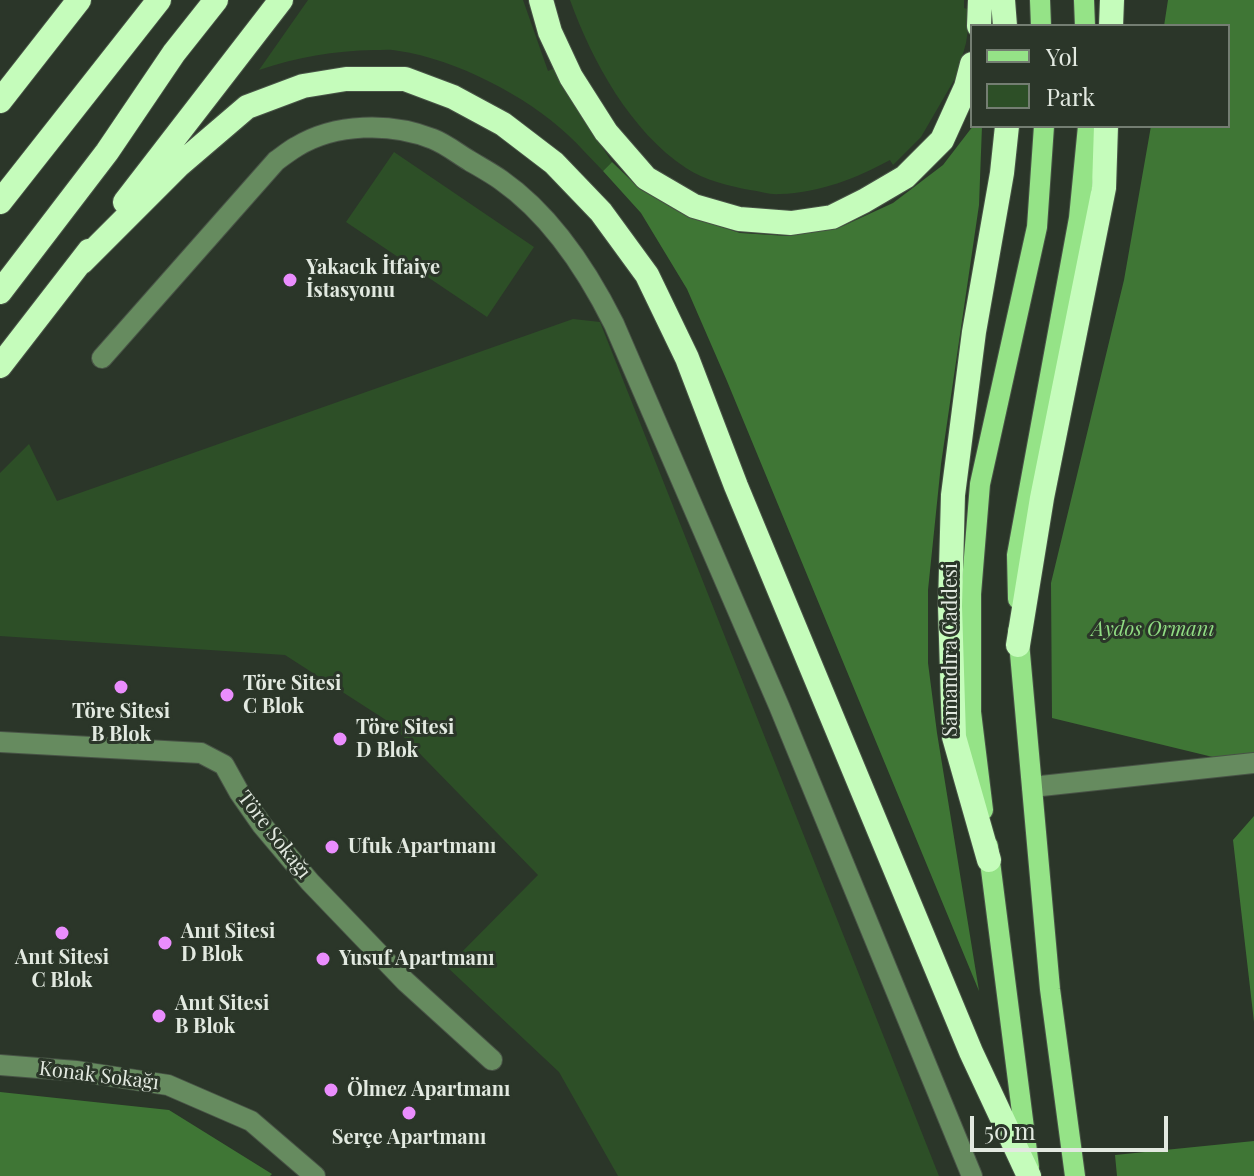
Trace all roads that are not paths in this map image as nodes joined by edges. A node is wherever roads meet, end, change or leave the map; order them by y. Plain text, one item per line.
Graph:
1 (79, 0) edge
2 (159, 0) edge
3 (216, 0) edge
4 (281, 0) edge
5 (541, 0) edge
6 (980, 0) edge
7 (1003, 0) edge
8 (1040, 0) edge
9 (1084, 0) edge
10 (1112, 0) edge
11 (979, 24) edge
12 (1005, 24) edge
13 (1041, 24) edge
14 (1085, 24) edge
15 (1111, 24) edge
16 (970, 72) edge
17 (0, 101) edge
18 (1007, 128) edge
19 (1044, 128) edge
20 (1088, 128) edge
21 (1106, 128) edge
22 (0, 202) edge
23 (82, 262) junction
24 (0, 292) edge
25 (102, 358) dead end
26 (0, 366) edge
27 (1018, 645) junction
28 (0, 742) edge
29 (1254, 763) edge
30 (1032, 787) junction
31 (989, 860) junction
32 (492, 1060) dead end
33 (0, 1065) edge
34 (973, 1175) edge
35 (315, 1176) edge
36 (1030, 1176) edge
37 (1075, 1176) edge

1 - 17 highway
2 - 22 highway
3 - 24 highway
4 - 23 highway
5 - 16 highway
6 - 11 highway
7 - 12 highway
8 - 13 main road
9 - 14 main road
10 - 15 highway
18 - 31 highway
19 - 31 main road, Samandıra Caddesi
20 - 27 main road
21 - 27 highway
23 - 26 highway
23 - 36 highway
25 - 34 street
27 - 30 main road
28 - 32 street, Töre Sokağı
29 - 30 street
30 - 37 main road
31 - 36 main road, Samandıra Caddesi
33 - 35 street, Konak Sokağı

